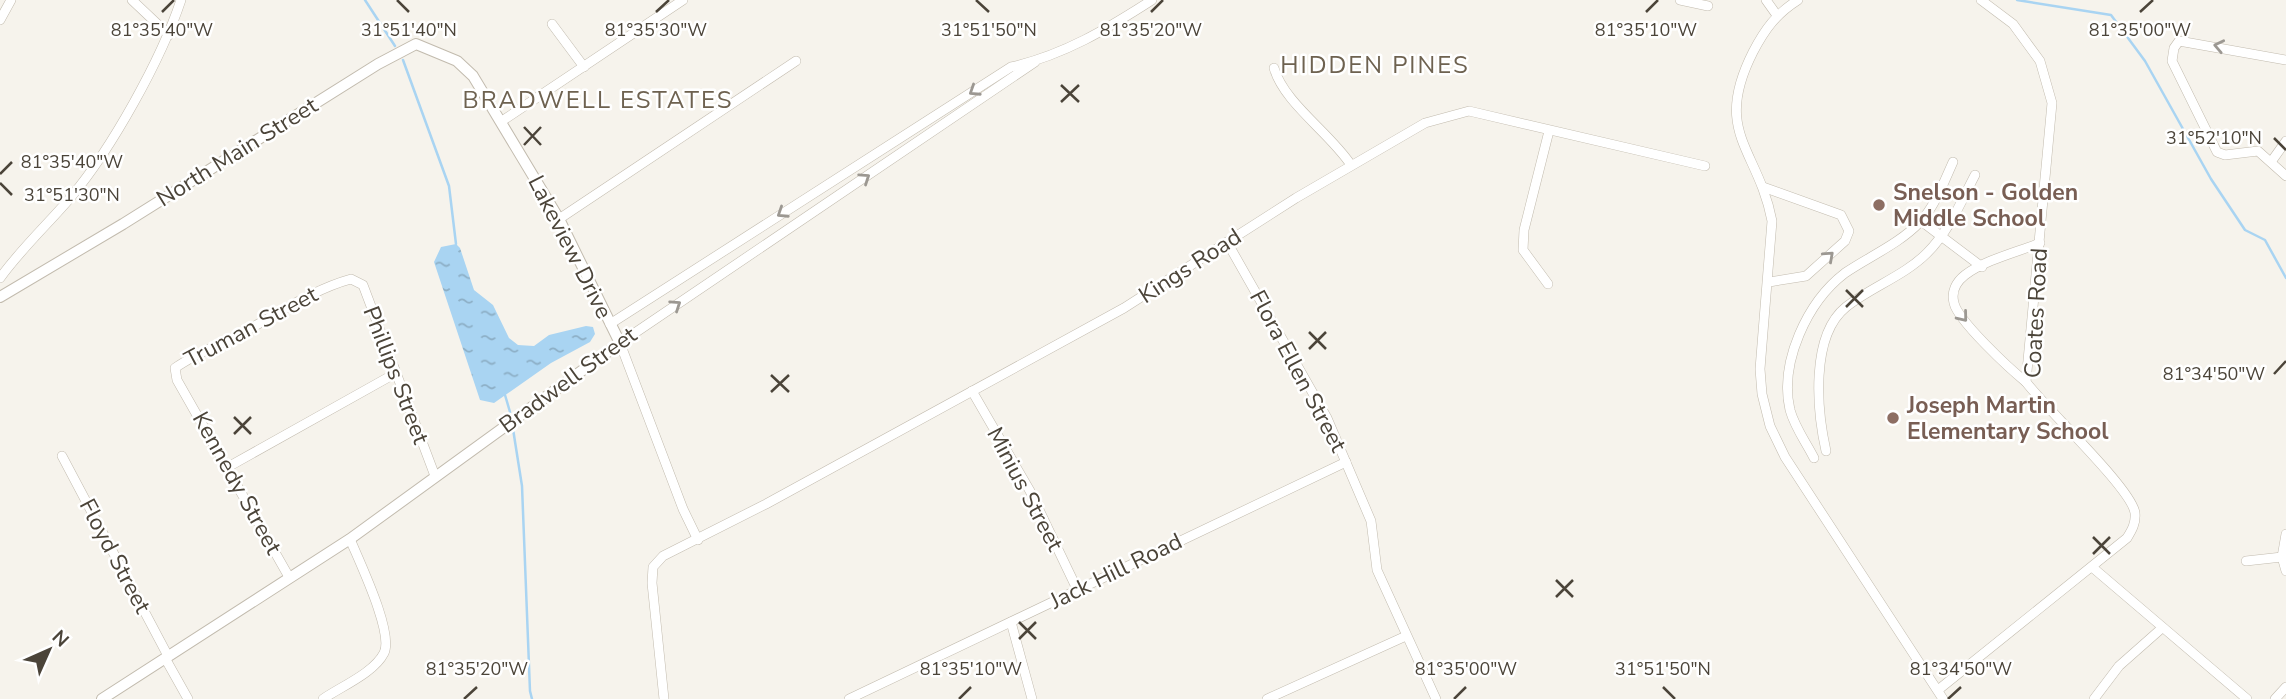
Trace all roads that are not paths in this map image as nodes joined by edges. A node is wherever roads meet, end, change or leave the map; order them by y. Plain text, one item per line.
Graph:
1 (11, 0) edge
2 (132, 0) edge
3 (181, 0) edge
4 (683, 0) edge
5 (1152, 0) edge
6 (1680, 0) edge
7 (1766, 0) edge
8 (1798, 0) edge
9 (1981, 0) edge
10 (668, 4) edge
11 (1708, 6) dead end
12 (1776, 14) junction
13 (0, 20) edge
14 (552, 24) dead end
15 (169, 35) junction
16 (402, 51) joint
17 (2286, 60) edge
18 (796, 61) dead end
19 (1035, 62) junction
20 (584, 67) junction
21 (1274, 68) dead end
22 (502, 121) junction
23 (1549, 131) junction
24 (2286, 141) edge
25 (1953, 162) dead end
26 (2271, 162) junction
27 (1352, 165) junction
28 (1705, 166) dead end
29 (1975, 175) dead end
30 (2286, 176) edge
31 (1763, 187) junction
32 (559, 219) junction
33 (1921, 221) junction
34 (1942, 237) junction
35 (1227, 242) junction
36 (2040, 243) junction
37 (1982, 267) junction
38 (0, 278) edge
39 (351, 279) joint
40 (1769, 282) junction
41 (1548, 284) dead end
42 (0, 297) edge
43 (610, 324) junction
44 (620, 343) junction
45 (396, 373) junction
46 (2026, 383) junction
47 (184, 390) joint
48 (972, 391) junction
49 (1826, 451) dead end
50 (62, 456) dead end
51 (1814, 458) dead end
52 (1346, 462) junction
53 (228, 467) junction
54 (435, 476) junction
55 (2286, 534) edge
56 (350, 539) junction
57 (698, 540) junction
58 (2282, 556) junction
59 (2246, 561) dead end
60 (2092, 567) junction
61 (2286, 571) edge
62 (289, 577) junction
63 (1077, 589) junction
64 (1011, 622) junction
65 (2162, 628) junction
66 (1406, 636) junction
67 (166, 657) junction
68 (2286, 687) edge
69 (1940, 695) edge
70 (102, 699) edge
71 (188, 699) edge
72 (323, 699) edge
73 (664, 699) edge
74 (849, 699) edge
75 (1032, 699) edge
76 (1267, 699) edge
77 (1436, 699) edge
78 (2094, 699) edge
79 (2247, 699) edge
80 (2275, 699) edge

1 - 13 street
2 - 15 street
3 - 15 street
4 - 10 street
5 - 19 street, Bradwell Street
6 - 11 street
7 - 12 street
8 - 12 street, Coates Road
9 - 36 street, Coates Road
10 - 20 street
12 - 31 street, Coates Road
14 - 20 street
15 - 38 street
16 - 22 street, Lakeview Drive
16 - 42 street, North Main Street
17 -> 26 street
18 - 32 street
19 -> 43 street, Bradwell Street
44 -> 19 street, Bradwell Street
20 - 22 street
21 - 27 street
22 - 32 street, Lakeview Drive
23 - 27 street, Kings Road
23 - 28 street, Kings Road
23 - 41 street
24 - 26 street
25 - 33 street
26 - 30 street
27 - 35 street, Kings Road
29 - 34 street
31 - 40 street, Coates Road
40 -> 31 street
32 - 43 street, Lakeview Drive
33 - 34 street
33 - 51 street
34 - 37 street
34 - 49 street
35 - 48 street, Kings Road
35 - 52 street, Flora Ellen Street
36 - 37 street
36 - 46 street, Coates Road
37 -> 46 street
39 - 45 street, Phillips Street
39 - 47 street, Truman Street
40 - 69 street, Coates Road
43 - 44 street, Lakeview Drive
44 - 54 street, Bradwell Street
44 - 57 street, Lakeview Drive
45 - 53 street
45 - 54 street, Phillips Street
46 - 60 street, Coates Road
47 - 53 street, Kennedy Street
48 - 57 street, Kings Road
48 - 63 street, Minius Street
50 - 67 street, Floyd Street
52 - 63 street, Jack Hill Road
52 - 66 street, Flora Ellen Street
53 - 62 street, Kennedy Street
54 - 56 street, Bradwell Street
55 - 58 street
56 - 62 street, Bradwell Street
56 - 72 street
57 - 73 street, Kings Road
58 - 59 street
58 - 61 street
60 - 65 street
60 - 69 street, Coates Road
62 - 67 street, Bradwell Street
63 - 64 street, Jack Hill Road
64 - 74 street, Jack Hill Road
64 - 75 street
65 - 78 street
65 - 79 street
66 - 76 street
66 - 77 street, Flora Ellen Street
67 - 70 street, Bradwell Street
67 - 71 street, Floyd Street
68 - 80 street

